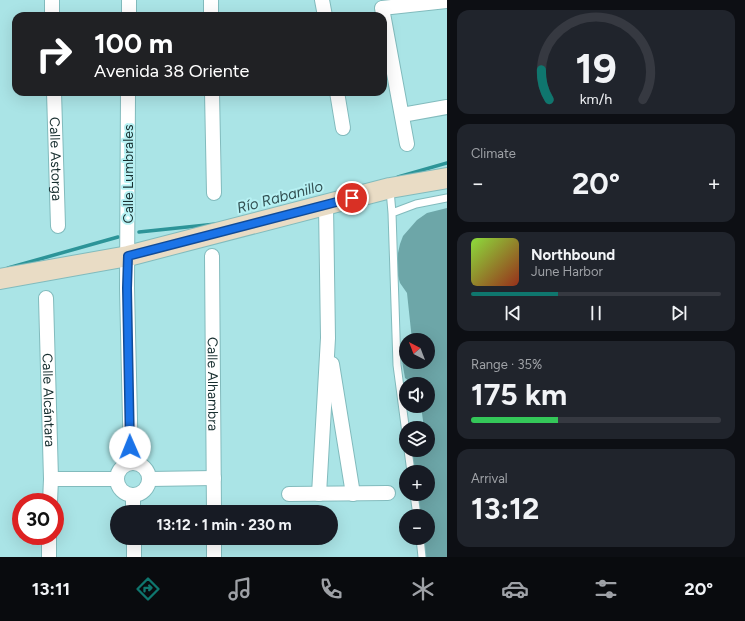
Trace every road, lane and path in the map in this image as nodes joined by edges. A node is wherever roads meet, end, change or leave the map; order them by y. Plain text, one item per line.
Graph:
1 (52, 0) edge
2 (129, 0) edge
3 (211, 0) edge
4 (322, 0) edge
5 (447, 1) edge
6 (52, 12) edge
7 (129, 12) edge
8 (212, 12) edge
9 (324, 12) edge
10 (383, 12) edge
11 (387, 35) edge
12 (54, 96) edge
13 (128, 96) edge
14 (212, 96) edge
15 (338, 96) edge
16 (447, 107) edge
17 (402, 115) junction
18 (343, 128) dead end
19 (407, 144) dead end
20 (447, 178) edge
21 (390, 188) junction
22 (214, 193) dead end
23 (447, 198) edge
24 (326, 205) junction
25 (392, 213) junction
26 (58, 226) dead end
27 (128, 256) junction
28 (212, 256) dead end
29 (0, 280) edge
30 (46, 298) dead end
31 (328, 338) junction
32 (404, 421) edge
33 (131, 463) junction
34 (214, 478) junction
35 (51, 479) junction
36 (116, 479) junction
37 (150, 479) junction
38 (50, 493) edge
39 (388, 493) dead end
40 (289, 494) dead end
41 (319, 494) junction
42 (353, 494) junction
43 (133, 495) junction
44 (133, 505) edge
45 (214, 505) edge
46 (49, 545) edge
47 (134, 545) edge
48 (214, 545) edge
49 (421, 545) edge
50 (49, 557) edge
51 (134, 557) edge
52 (214, 557) edge
53 (422, 557) edge

1 - 6 street
2 - 7 street
3 - 8 street
4 - 9 street
5 - 10 street
11 - 17 street
12 - 26 street, Calle Astorga
13 - 27 street, Calle Lumbrales
14 - 22 street
15 - 18 street
16 - 17 street
17 - 19 street
20 - 21 street
21 - 24 street
21 - 25 lane
23 - 25 lane
24 - 27 street
24 - 31 street
25 - 32 lane
27 - 29 street
27 - 33 street, Calle Lumbrales
28 - 34 street, Calle Alhambra
30 - 35 street, Calle Alcántara
31 - 41 street
31 - 42 street
33 - 36 street
33 - 37 street
34 - 37 street
34 - 45 street, Calle Alhambra
35 - 36 street
35 - 38 street, Calle Alcántara
36 - 43 street
37 - 43 street
39 - 42 street
40 - 41 street
41 - 42 street
43 - 44 street
46 - 50 street
47 - 51 street
48 - 52 street
49 - 53 lane

